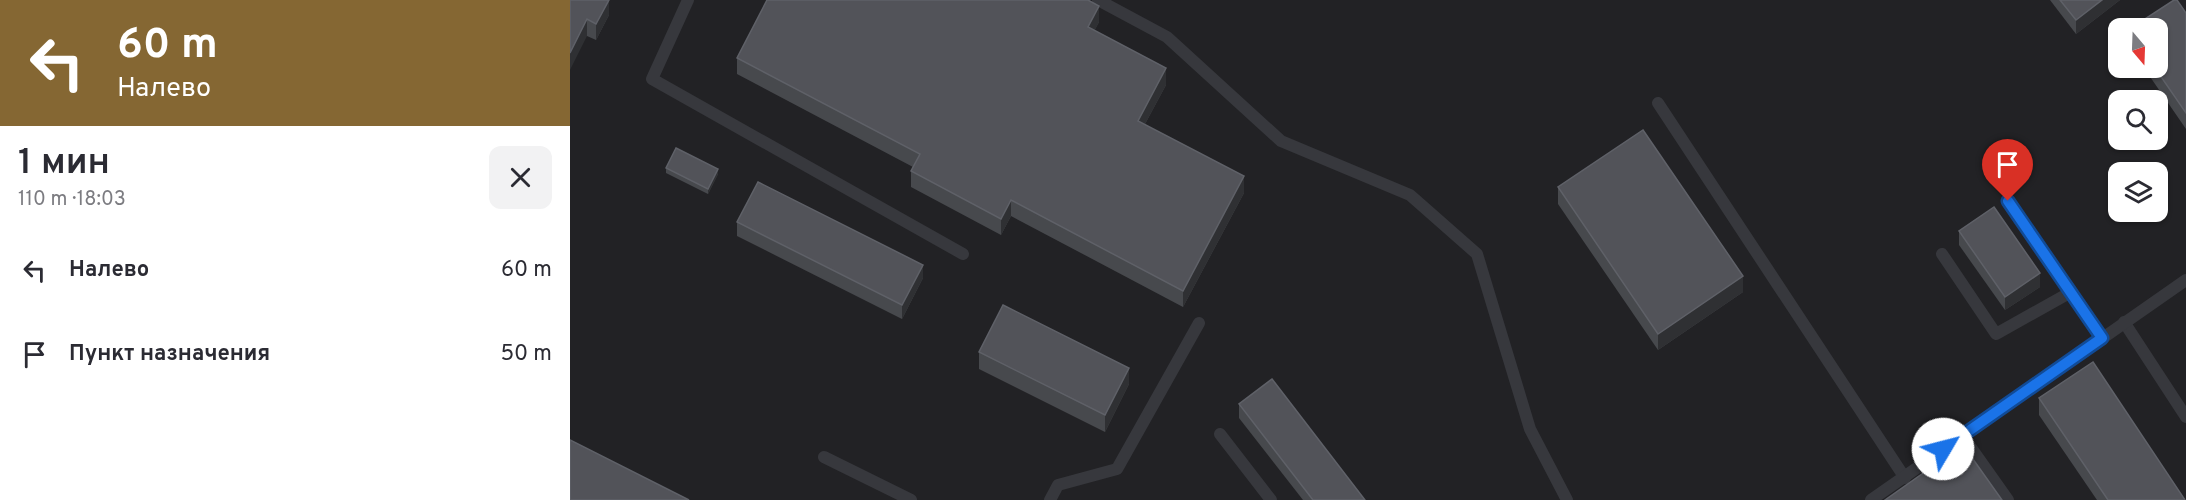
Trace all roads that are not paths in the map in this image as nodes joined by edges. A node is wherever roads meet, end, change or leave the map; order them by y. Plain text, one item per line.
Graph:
1 (688, 0) edge
2 (1098, 0) edge
3 (1658, 103) dead end
4 (2008, 201) dead end
5 (963, 254) dead end
6 (1942, 254) dead end
7 (2186, 280) edge
8 (2071, 292) junction
9 (2124, 322) junction
10 (1199, 323) dead end
11 (2102, 338) junction
12 (2186, 417) edge
13 (1220, 434) dead end
14 (1962, 435) junction
15 (824, 457) dead end
16 (1905, 478) junction
17 (911, 500) edge
18 (1050, 500) edge
19 (1271, 500) edge
20 (1567, 500) edge
21 (1871, 500) edge
22 (2008, 500) edge

1 - 5 lane
2 - 20 lane
3 - 16 lane
4 - 8 lane
6 - 8 lane
7 - 9 lane
8 - 11 lane
9 - 11 lane
9 - 12 lane
10 - 18 lane
11 - 14 lane
13 - 19 lane
14 - 16 lane
14 - 22 lane
15 - 17 lane
16 - 21 lane

